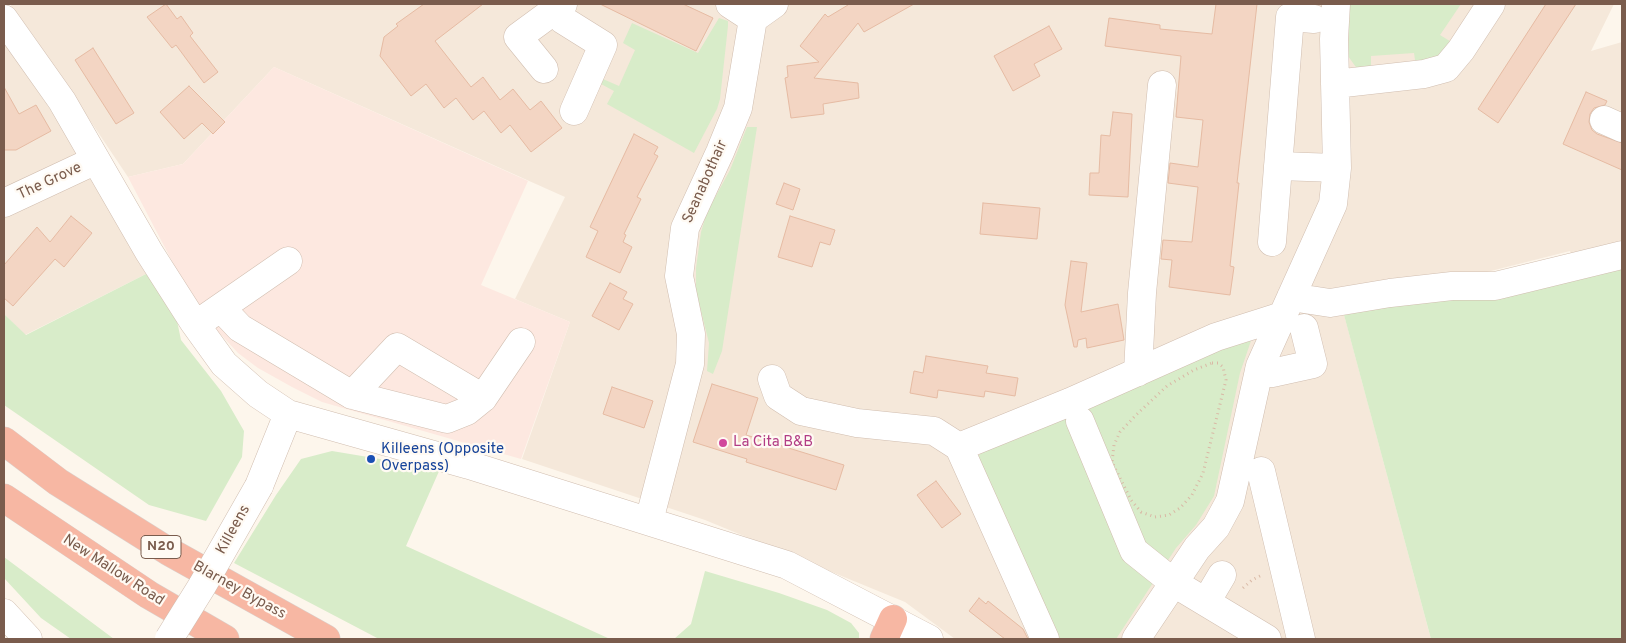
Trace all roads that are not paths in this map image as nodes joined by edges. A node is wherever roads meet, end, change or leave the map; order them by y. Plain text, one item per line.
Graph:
1 (730, 4) edge
2 (1491, 4) edge
3 (559, 7) edge
4 (764, 11) edge
5 (1325, 11) edge
6 (4, 18) edge
7 (544, 69) dead end
8 (1335, 84) junction
9 (1162, 85) dead end
10 (574, 111) dead end
11 (96, 160) junction
12 (1278, 166) junction
13 (1337, 168) junction
14 (4, 203) edge
15 (1272, 242) dead end
16 (1622, 255) edge
17 (288, 261) dead end
18 (221, 308) junction
19 (1292, 314) junction
20 (196, 325) junction
21 (521, 342) dead end
22 (1259, 370) junction
23 (1138, 372) junction
24 (772, 379) dead end
25 (352, 395) junction
26 (483, 398) junction
27 (288, 414) junction
28 (1080, 421) dead end
29 (4, 441) edge
30 (959, 447) junction
31 (1261, 471) dead end
32 (4, 498) edge
33 (649, 521) junction
34 (1222, 575) dead end
35 (1174, 583) junction
36 (1215, 608) junction
37 (4, 613) edge
38 (889, 629) edge
39 (28, 639) edge
40 (169, 639) edge
41 (225, 639) edge
42 (326, 639) edge
43 (929, 639) edge
44 (1045, 639) edge
45 (1136, 639) edge
46 (1267, 639) edge
47 (1301, 639) edge

1 - 4 street
2 - 8 street
3 - 7 street
3 - 10 street
4 - 33 street, Seanabothair
5 - 8 street
5 - 12 street
6 - 11 street
8 - 13 street
9 - 23 street
11 - 14 street, The Grove
11 - 20 street
12 - 13 street
12 - 15 street
13 - 19 street
16 - 19 street
17 - 18 street
18 - 20 street
18 - 25 street
19 - 22 street
19 - 22 street
19 - 23 street
20 - 27 street
21 - 26 street
22 - 35 street
23 - 30 street
24 - 30 street
25 - 26 street
25 - 26 street
27 - 33 street
27 - 40 street, Killeens, bridge
28 - 35 street
29 - 42 highway, Blarney Bypass / N20
30 - 44 street
31 - 47 street
32 - 41 highway, New Mallow Road
33 - 38 street
34 - 36 street
35 - 36 street
35 - 45 street
36 - 46 street
37 - 39 street
38 - 43 street

